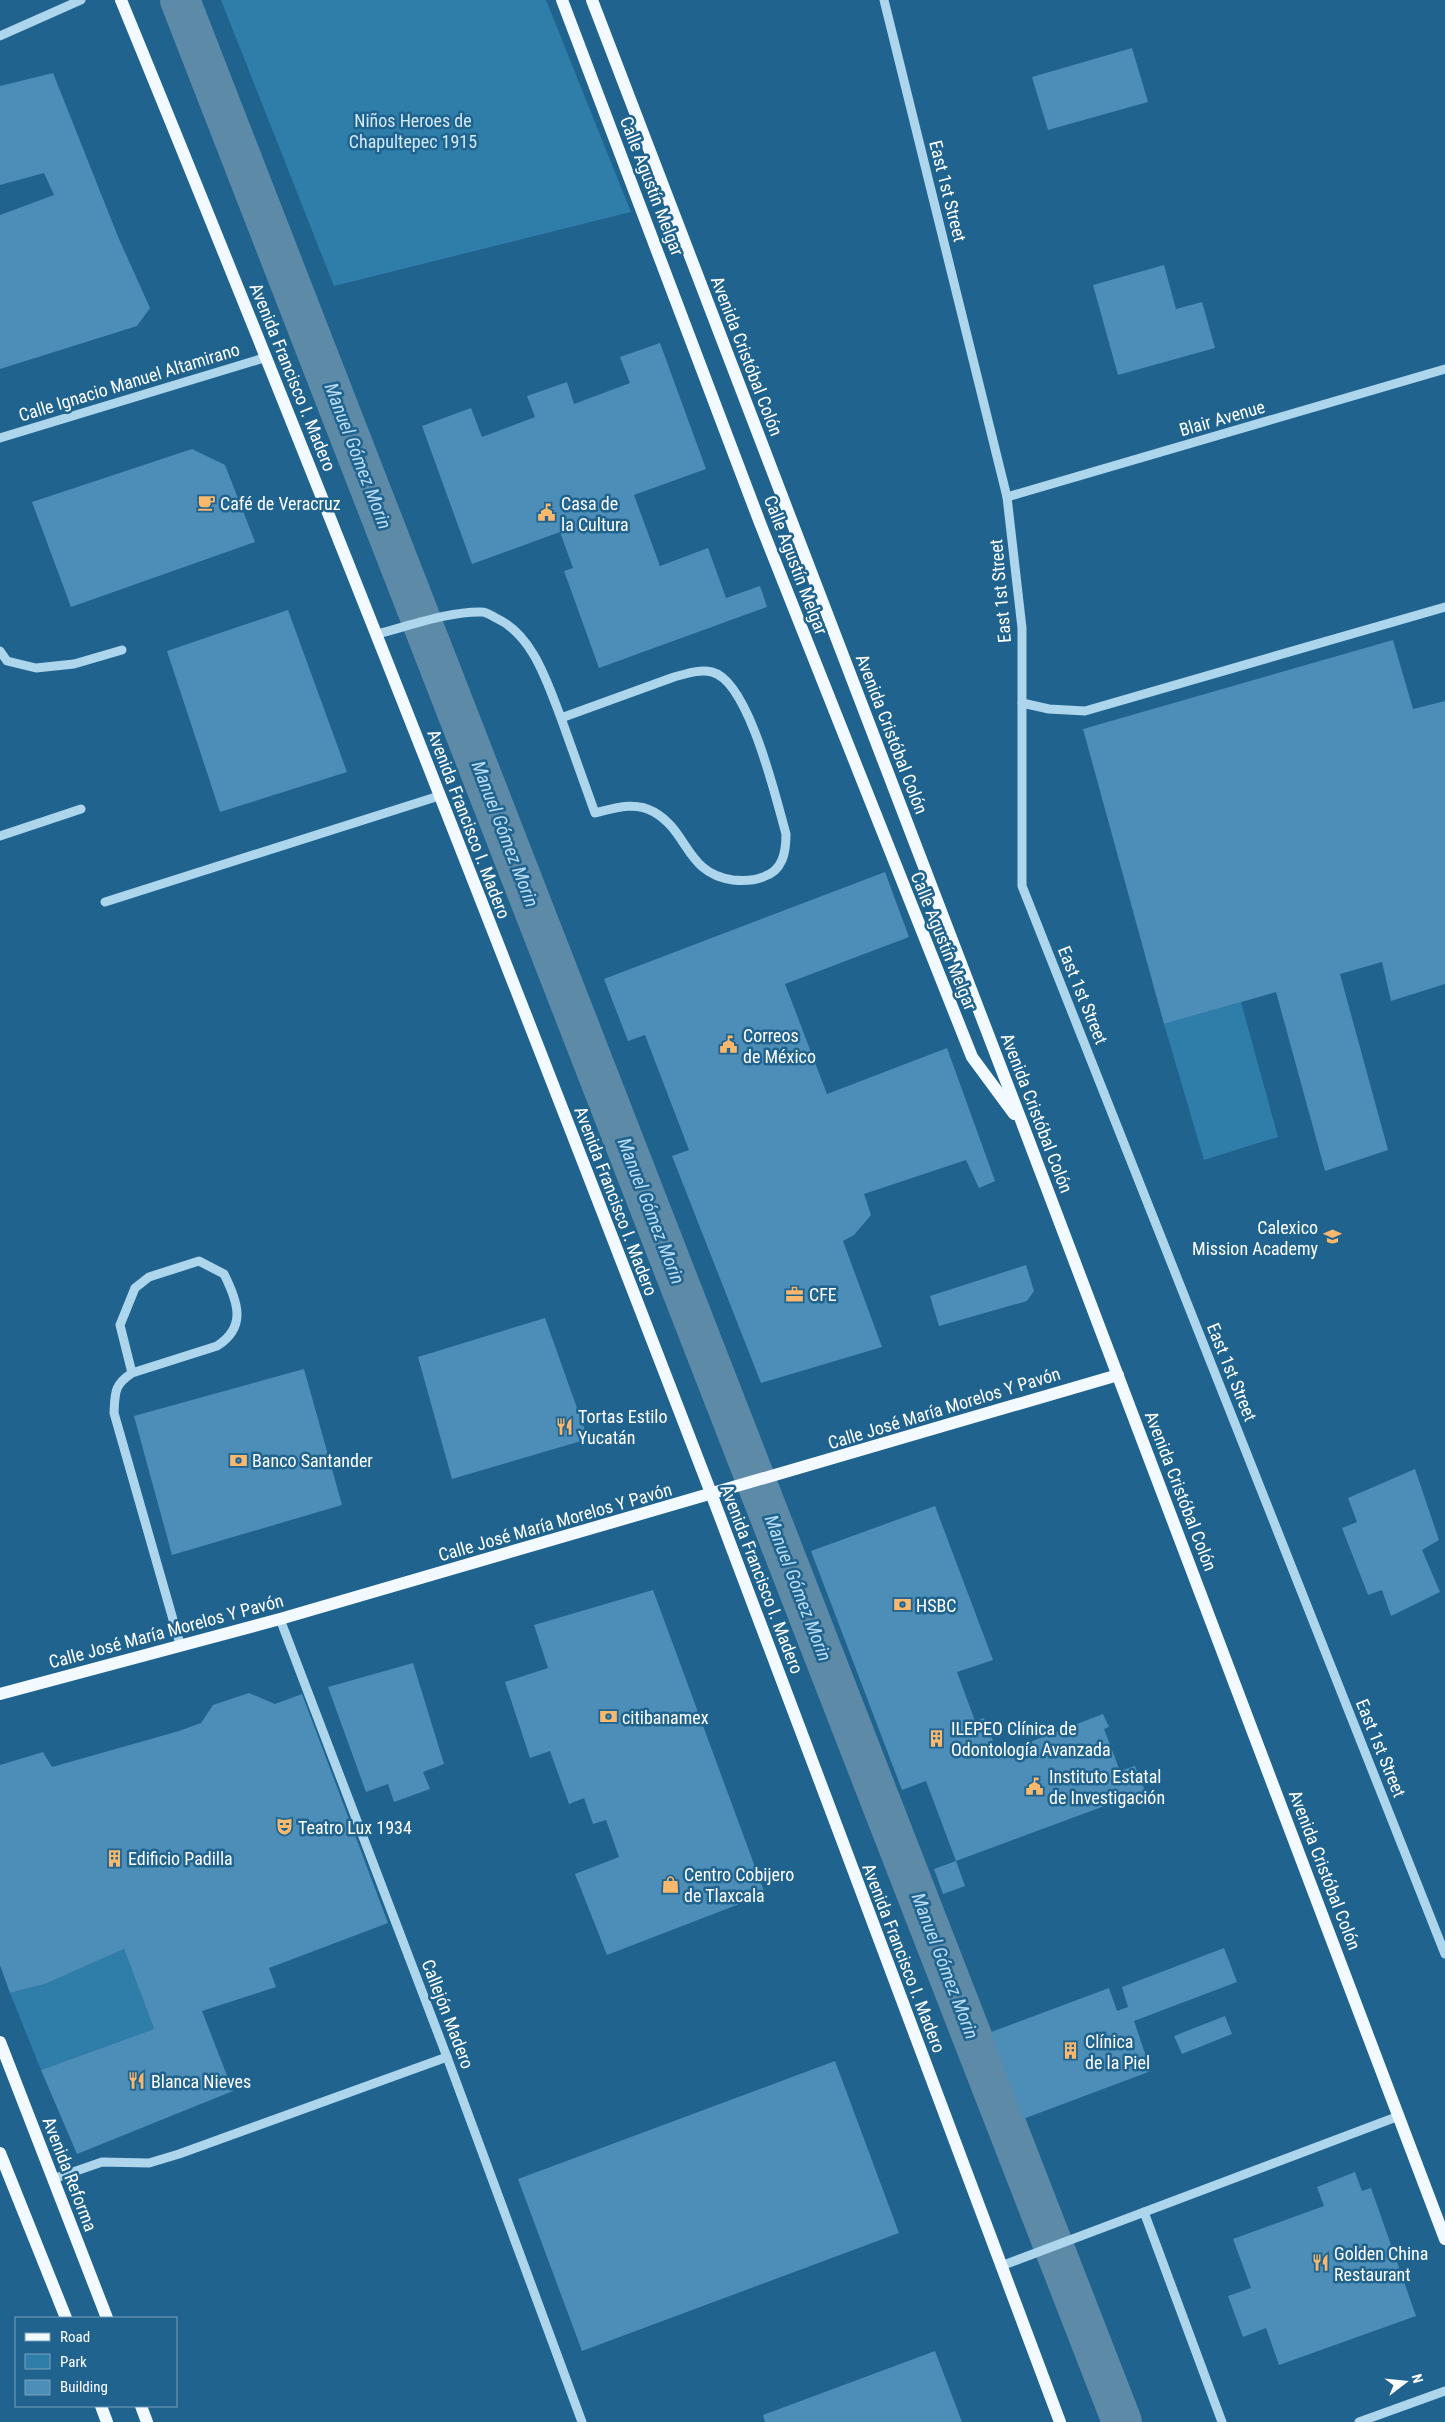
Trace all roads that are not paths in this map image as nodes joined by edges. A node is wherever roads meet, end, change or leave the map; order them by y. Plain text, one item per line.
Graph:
1 (81, 0) edge
2 (121, 0) edge
3 (562, 0) edge
4 (592, 0) edge
5 (884, 0) edge
6 (0, 36) edge
7 (267, 357) junction
8 (1445, 369) edge
9 (0, 438) edge
10 (1008, 498) junction
11 (1445, 607) edge
12 (377, 634) junction
13 (122, 650) dead end
14 (0, 651) edge
15 (1022, 703) junction
16 (561, 718) junction
17 (439, 796) junction
18 (81, 810) dead end
19 (0, 836) edge
20 (105, 902) dead end
21 (1024, 1128) junction
22 (132, 1373) junction
23 (1118, 1375) junction
24 (712, 1495) junction
25 (280, 1619) junction
26 (180, 1644) junction
27 (0, 1694) edge
28 (1445, 1954) edge
29 (0, 2042) edge
30 (447, 2057) junction
31 (1399, 2116) junction
32 (0, 2153) edge
33 (53, 2179) junction
34 (1144, 2212) junction
35 (1445, 2239) edge
36 (1001, 2266) junction
37 (66, 2317) edge
38 (107, 2317) edge
39 (1445, 2391) edge
40 (101, 2407) edge
41 (141, 2407) edge
42 (107, 2422) edge
43 (147, 2422) edge
44 (582, 2422) edge
45 (1060, 2422) edge
46 (1222, 2422) edge
47 (1359, 2422) edge

1 - 6 street
2 - 7 main road, Avenida Francisco I. Madero
3 - 21 main road, Calle Agustín Melgar
4 - 21 main road, Avenida Cristóbal Colón
5 - 10 street, East 1st Street
7 - 9 street, Calle Ignacio Manuel Altamirano
7 - 12 main road, Avenida Francisco I. Madero
8 - 10 street, Blair Avenue
10 - 15 street, East 1st Street
11 - 15 street
12 - 16 street
12 - 17 main road, Avenida Francisco I. Madero
13 - 14 street
15 - 28 street, East 1st Street
16 - 16 street
17 - 20 street
17 - 24 main road, Avenida Francisco I. Madero
18 - 19 street
21 - 23 main road, Avenida Cristóbal Colón
22 - 22 street
22 - 26 street
23 - 24 main road, Calle José María Morelos Y Pavón
23 - 31 main road, Avenida Cristóbal Colón
24 - 25 main road, Calle José María Morelos Y Pavón
24 - 36 main road, Avenida Francisco I. Madero
25 - 26 main road, Calle José María Morelos Y Pavón
25 - 30 street, Callejón Madero
26 - 27 main road, Calle José María Morelos Y Pavón
29 - 33 main road, Avenida Reforma
30 - 33 street
30 - 44 street, Callejón Madero
31 - 34 street
31 - 35 main road, Avenida Cristóbal Colón
32 - 37 main road
33 - 38 main road, Avenida Reforma
34 - 36 street
34 - 46 street
36 - 45 main road, Avenida Francisco I. Madero
39 - 47 street
40 - 42 main road
41 - 43 main road

